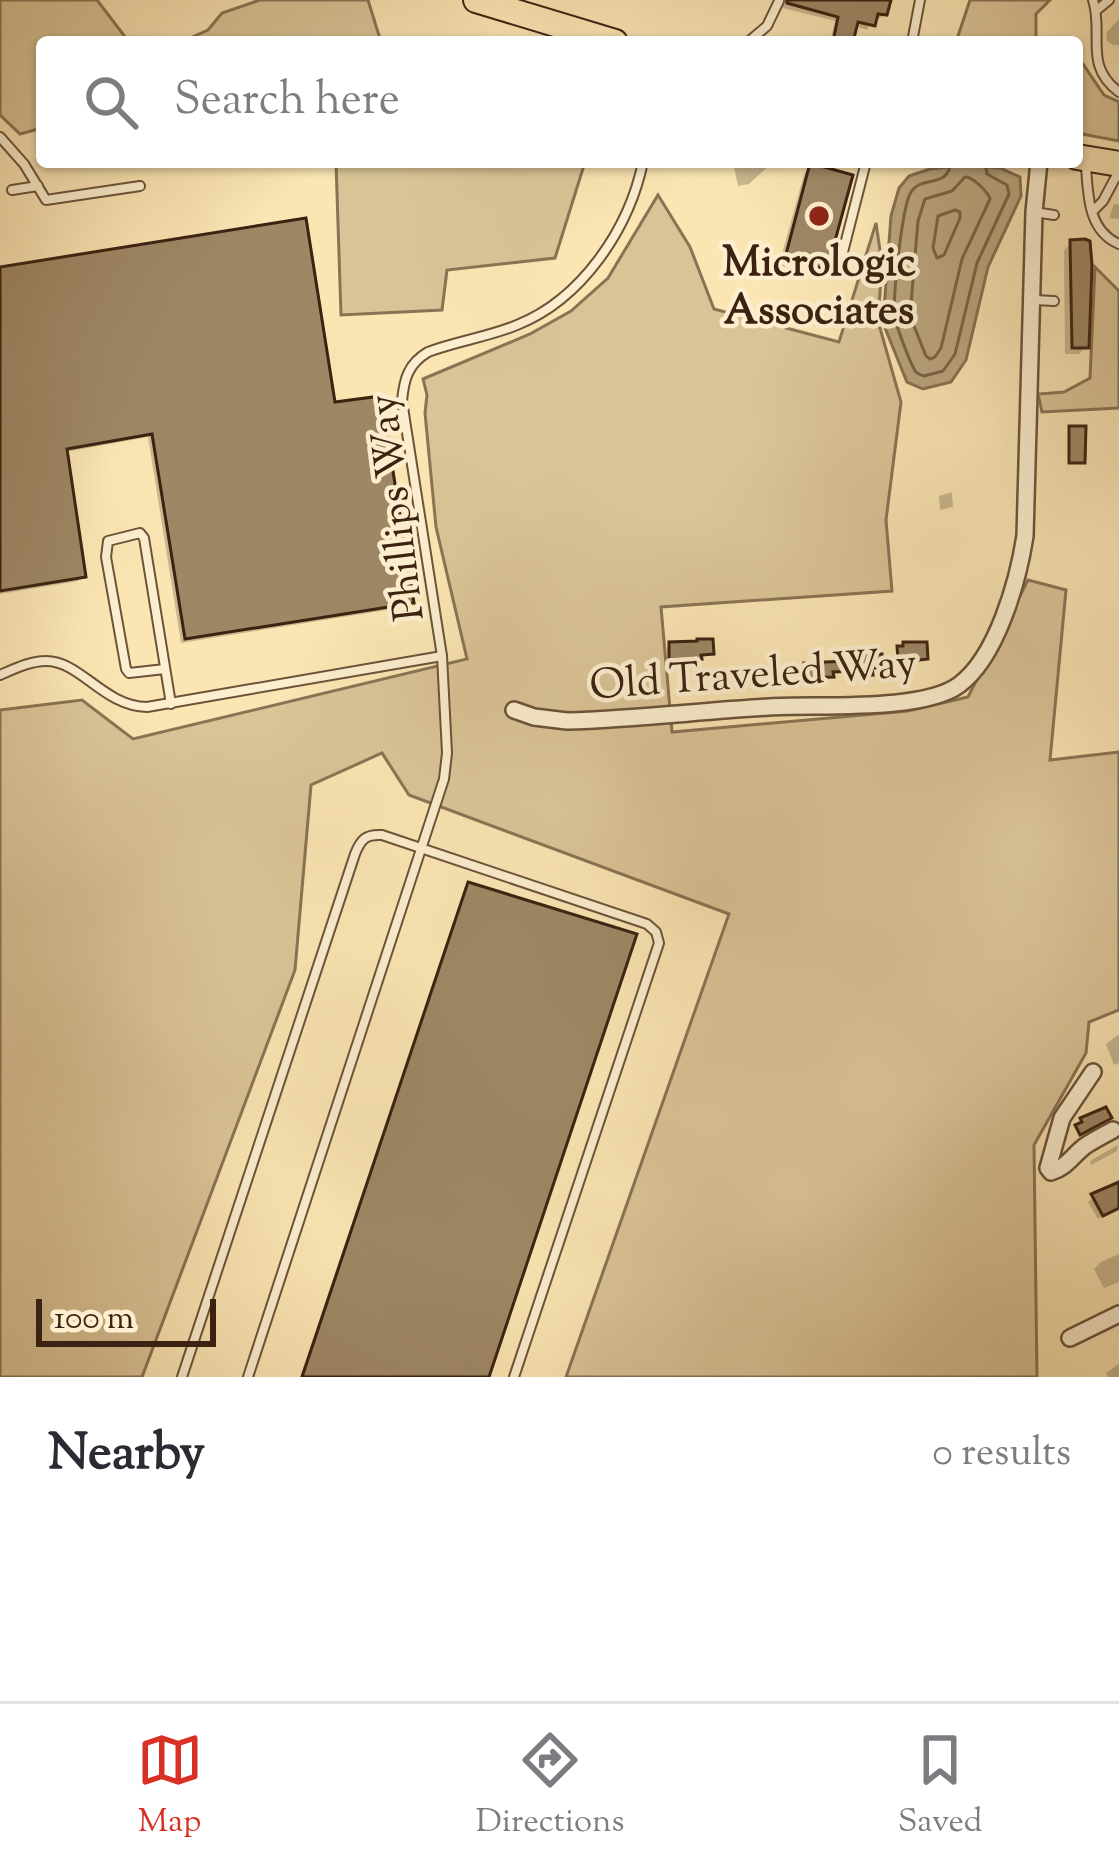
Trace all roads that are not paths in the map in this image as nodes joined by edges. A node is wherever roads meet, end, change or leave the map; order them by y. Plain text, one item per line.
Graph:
1 (476, 0) edge
2 (920, 0) edge
3 (1109, 0) edge
4 (779, 2) edge
5 (1095, 5) edge
6 (595, 36) edge
7 (755, 36) edge
8 (913, 36) edge
9 (1119, 92) edge
10 (0, 137) edge
11 (1083, 159) edge
12 (641, 168) edge
13 (864, 168) edge
14 (1038, 168) edge
15 (1083, 168) edge
16 (1119, 168) edge
17 (38, 186) junction
18 (140, 186) dead end
19 (12, 190) dead end
20 (1093, 211) junction
21 (1034, 212) junction
22 (1054, 215) dead end
23 (1119, 244) edge
24 (843, 252) dead end
25 (1032, 300) junction
26 (1054, 301) dead end
27 (442, 656) junction
28 (165, 669) junction
29 (0, 675) edge
30 (170, 704) junction
31 (514, 710) dead end
32 (422, 848) junction
33 (1094, 1072) dead end
34 (1114, 1130) dead end
35 (1119, 1314) edge
36 (1070, 1338) dead end
37 (182, 1377) edge
38 (248, 1377) edge
39 (514, 1377) edge

1 - 6 main road
2 - 8 lane
3 - 5 lane
4 - 7 lane
5 - 9 lane
10 - 17 lane
11 - 16 main road
12 - 27 lane, Phillips Way
13 - 24 lane
14 - 21 street, Old Traveled Way
15 - 20 lane
16 - 20 lane
17 - 18 lane
17 - 19 lane
20 - 23 lane
21 - 22 lane
21 - 25 street, Old Traveled Way
25 - 26 lane
25 - 31 street, Old Traveled Way
27 - 30 lane, Phillips Way
27 - 32 lane
28 - 28 lane
28 - 30 lane
29 - 30 lane, Phillips Way
32 - 37 lane
32 - 38 lane
32 - 39 lane
33 - 34 street
35 - 36 street

